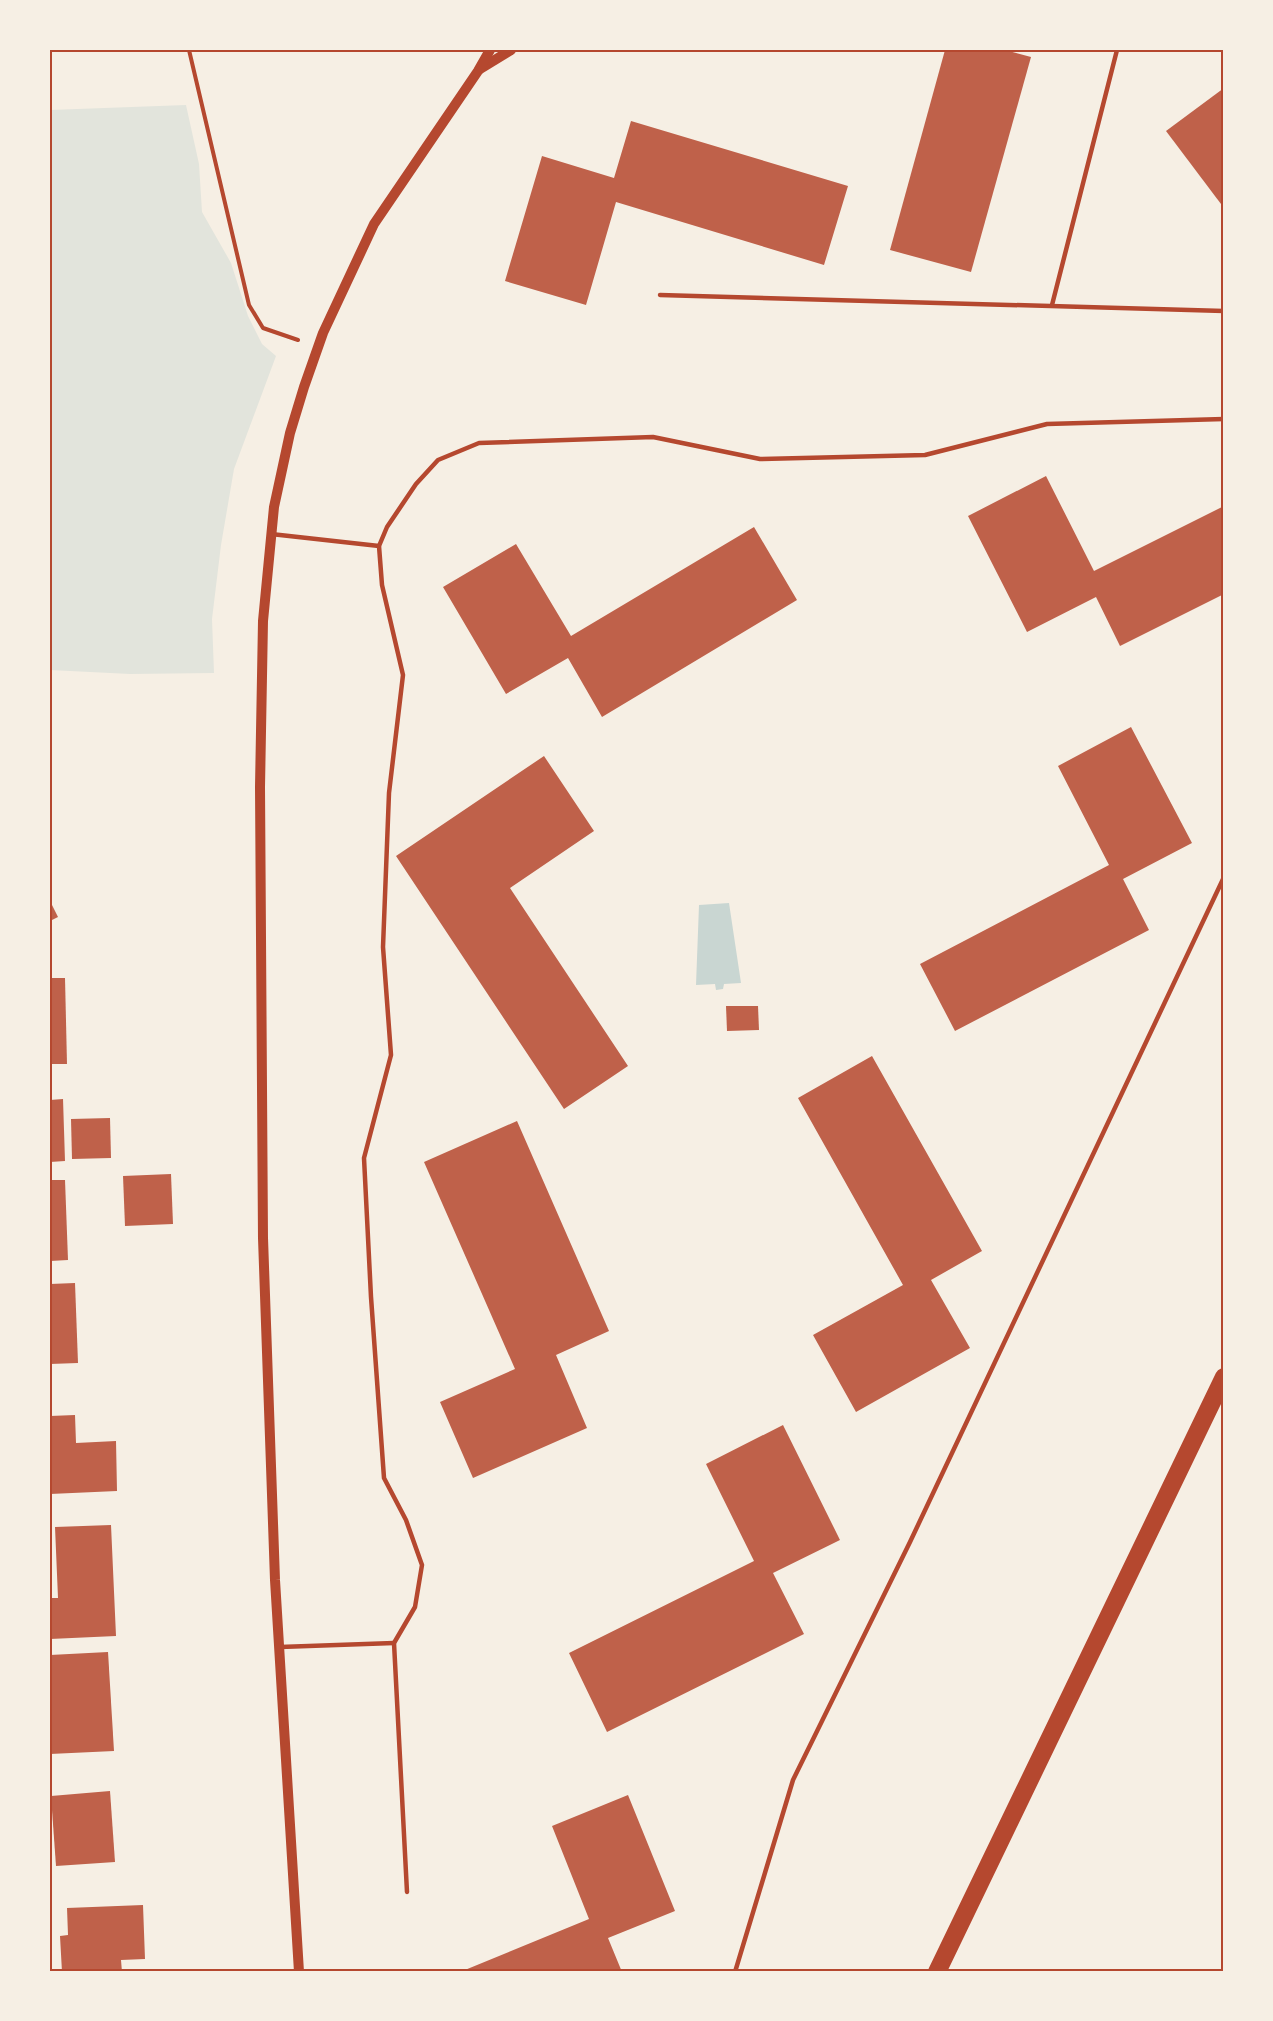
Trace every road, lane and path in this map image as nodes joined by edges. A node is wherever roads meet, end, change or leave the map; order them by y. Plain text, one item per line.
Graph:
1 (189, 50) edge
2 (490, 50) edge
3 (511, 50) edge
4 (1117, 50) edge
5 (478, 71) junction
6 (660, 295) dead end
7 (1052, 305) junction
8 (1224, 311) edge
9 (318, 348) junction
10 (1224, 419) edge
11 (271, 534) junction
12 (379, 546) junction
13 (1224, 877) edge
14 (1224, 1377) edge
15 (394, 1643) junction
16 (280, 1647) junction
17 (407, 1892) dead end
18 (299, 1971) edge
19 (735, 1971) edge
20 (937, 1971) edge

1 - 9 path
2 - 5 street
3 - 5 street
4 - 7 lane
5 - 9 street
6 - 7 lane
7 - 8 lane
9 - 11 street
10 - 12 lane
11 - 12 lane
11 - 16 street
12 - 15 lane
13 - 19 lane
14 - 20 highway
15 - 16 lane
15 - 17 lane
16 - 18 street

